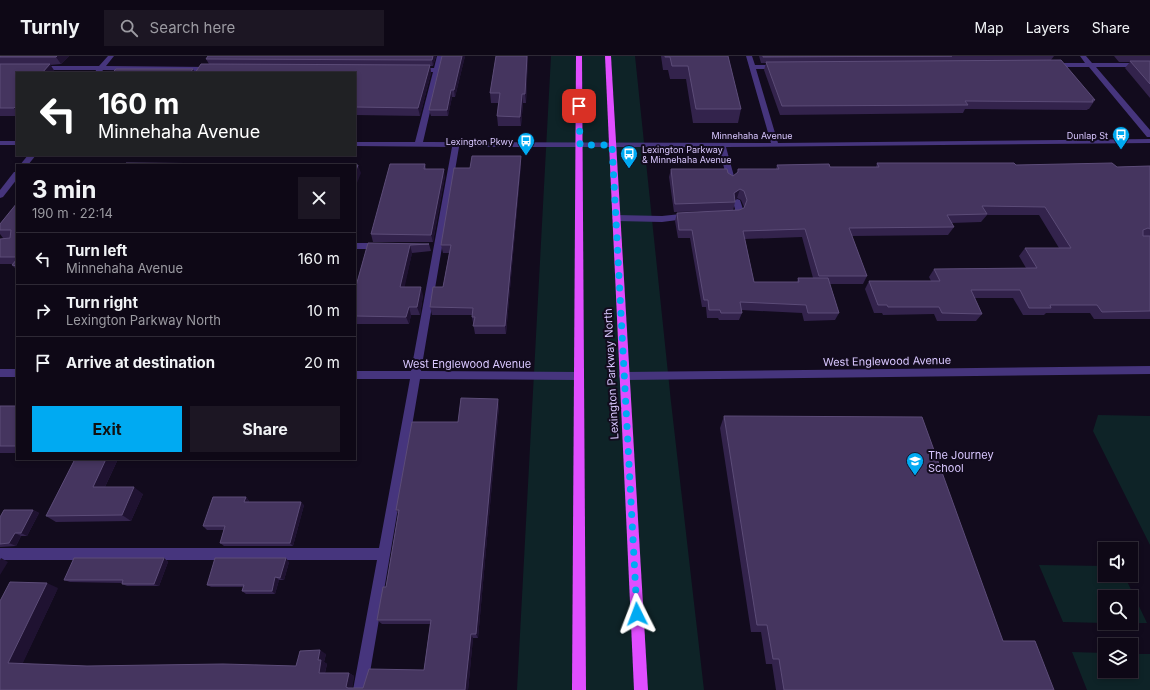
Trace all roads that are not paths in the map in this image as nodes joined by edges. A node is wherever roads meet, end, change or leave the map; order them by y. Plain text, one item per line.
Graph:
1 (111, 56) edge
2 (440, 56) edge
3 (579, 56) edge
4 (608, 56) edge
5 (748, 56) edge
6 (1083, 56) edge
7 (1091, 65) junction
8 (1150, 65) edge
9 (1047, 66) edge
10 (752, 67) junction
11 (784, 67) edge
12 (30, 68) edge
13 (218, 69) edge
14 (413, 70) edge
15 (437, 70) junction
16 (99, 71) edge
17 (1150, 134) edge
18 (1150, 141) edge
19 (0, 143) edge
20 (16, 143) edge
21 (356, 144) edge
22 (418, 144) junction
23 (456, 144) junction
24 (580, 145) junction
25 (612, 145) junction
26 (722, 145) junction
27 (775, 145) junction
28 (31, 156) edge
29 (25, 164) edge
30 (16, 175) edge
31 (731, 180) edge
32 (0, 195) edge
33 (737, 202) edge
34 (698, 216) edge
35 (722, 216) edge
36 (616, 218) junction
37 (356, 246) edge
38 (393, 246) edge
39 (1150, 370) edge
40 (0, 373) edge
41 (16, 373) edge
42 (356, 375) edge
43 (416, 376) junction
44 (579, 376) junction
45 (624, 376) junction
46 (0, 554) edge
47 (384, 554) junction
48 (360, 690) edge
49 (579, 690) edge
50 (641, 690) edge

1 - 16 street
2 - 15 street
3 - 24 main road
4 - 25 main road, Lexington Parkway North
5 - 10 street
6 - 7 street
7 - 8 street
7 - 9 street
7 - 17 street
10 - 11 street
10 - 27 street
12 - 16 street
13 - 16 street
14 - 15 street
15 - 22 street
18 - 27 street, Minnehaha Avenue
19 - 20 street
21 - 22 street, Minnehaha Avenue
22 - 23 street, Minnehaha Avenue
23 - 24 street, Minnehaha Avenue
23 - 43 street
24 - 25 street, Minnehaha Avenue
24 - 44 main road
25 - 26 street, Minnehaha Avenue
25 - 36 main road, Lexington Parkway North
26 - 27 street, Minnehaha Avenue
26 - 31 street
28 - 29 street
30 - 32 street
33 - 35 street
34 - 36 street
36 - 45 main road, Lexington Parkway North
37 - 38 street
39 - 45 street, West Englewood Avenue
40 - 41 street
42 - 43 street, West Englewood Avenue
43 - 44 street, West Englewood Avenue
43 - 47 street
44 - 49 main road
45 - 50 main road, Lexington Parkway North
46 - 47 street
47 - 48 street

